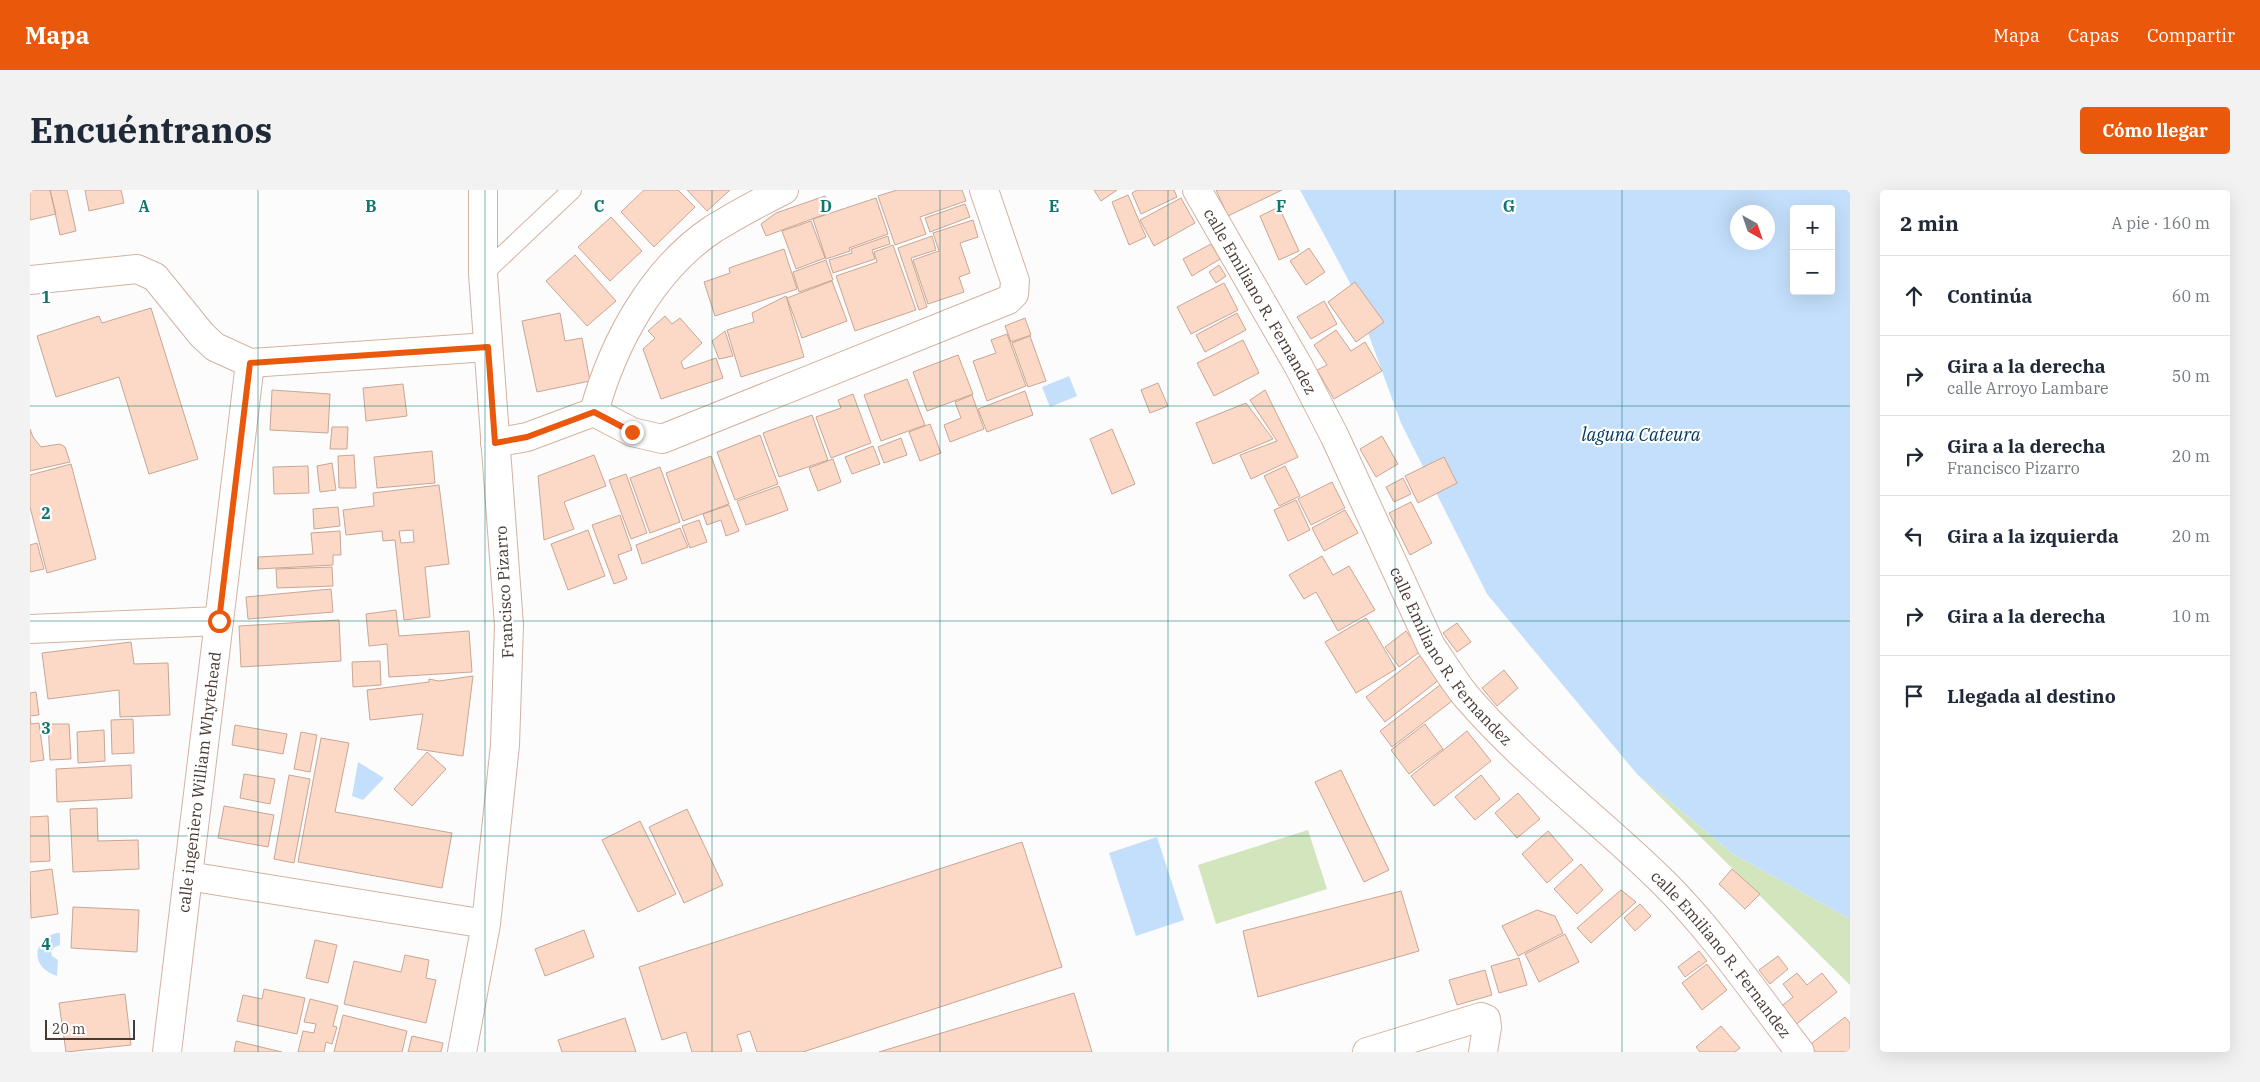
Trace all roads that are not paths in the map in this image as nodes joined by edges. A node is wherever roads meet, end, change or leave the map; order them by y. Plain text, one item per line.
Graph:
1 (483, 190) edge
2 (572, 190) edge
3 (784, 190) edge
4 (984, 190) edge
5 (1197, 190) edge
6 (483, 274) junction
7 (30, 280) edge
8 (488, 347) junction
9 (250, 363) junction
10 (594, 412) junction
11 (495, 443) junction
12 (219, 621) junction
13 (30, 630) edge
14 (188, 876) junction
15 (486, 924) junction
16 (167, 1052) edge
17 (462, 1052) edge
18 (1367, 1052) edge
19 (1484, 1052) edge
20 (1800, 1052) edge

1 - 6 street, Francisco Pizarro
2 - 6 lane
3 - 10 street
4 - 10 street
5 - 20 street, calle Emiliano R. Fernandez
6 - 8 street, Francisco Pizarro
7 - 9 street
8 - 9 street
8 - 11 street, Francisco Pizarro
9 - 12 street, calle ingeniero William Whytehead
10 - 11 street
11 - 15 street, Francisco Pizarro
12 - 13 street
12 - 14 street, calle ingeniero William Whytehead
14 - 15 street
14 - 16 street, calle ingeniero William Whytehead
15 - 17 street, Francisco Pizarro
18 - 19 street

